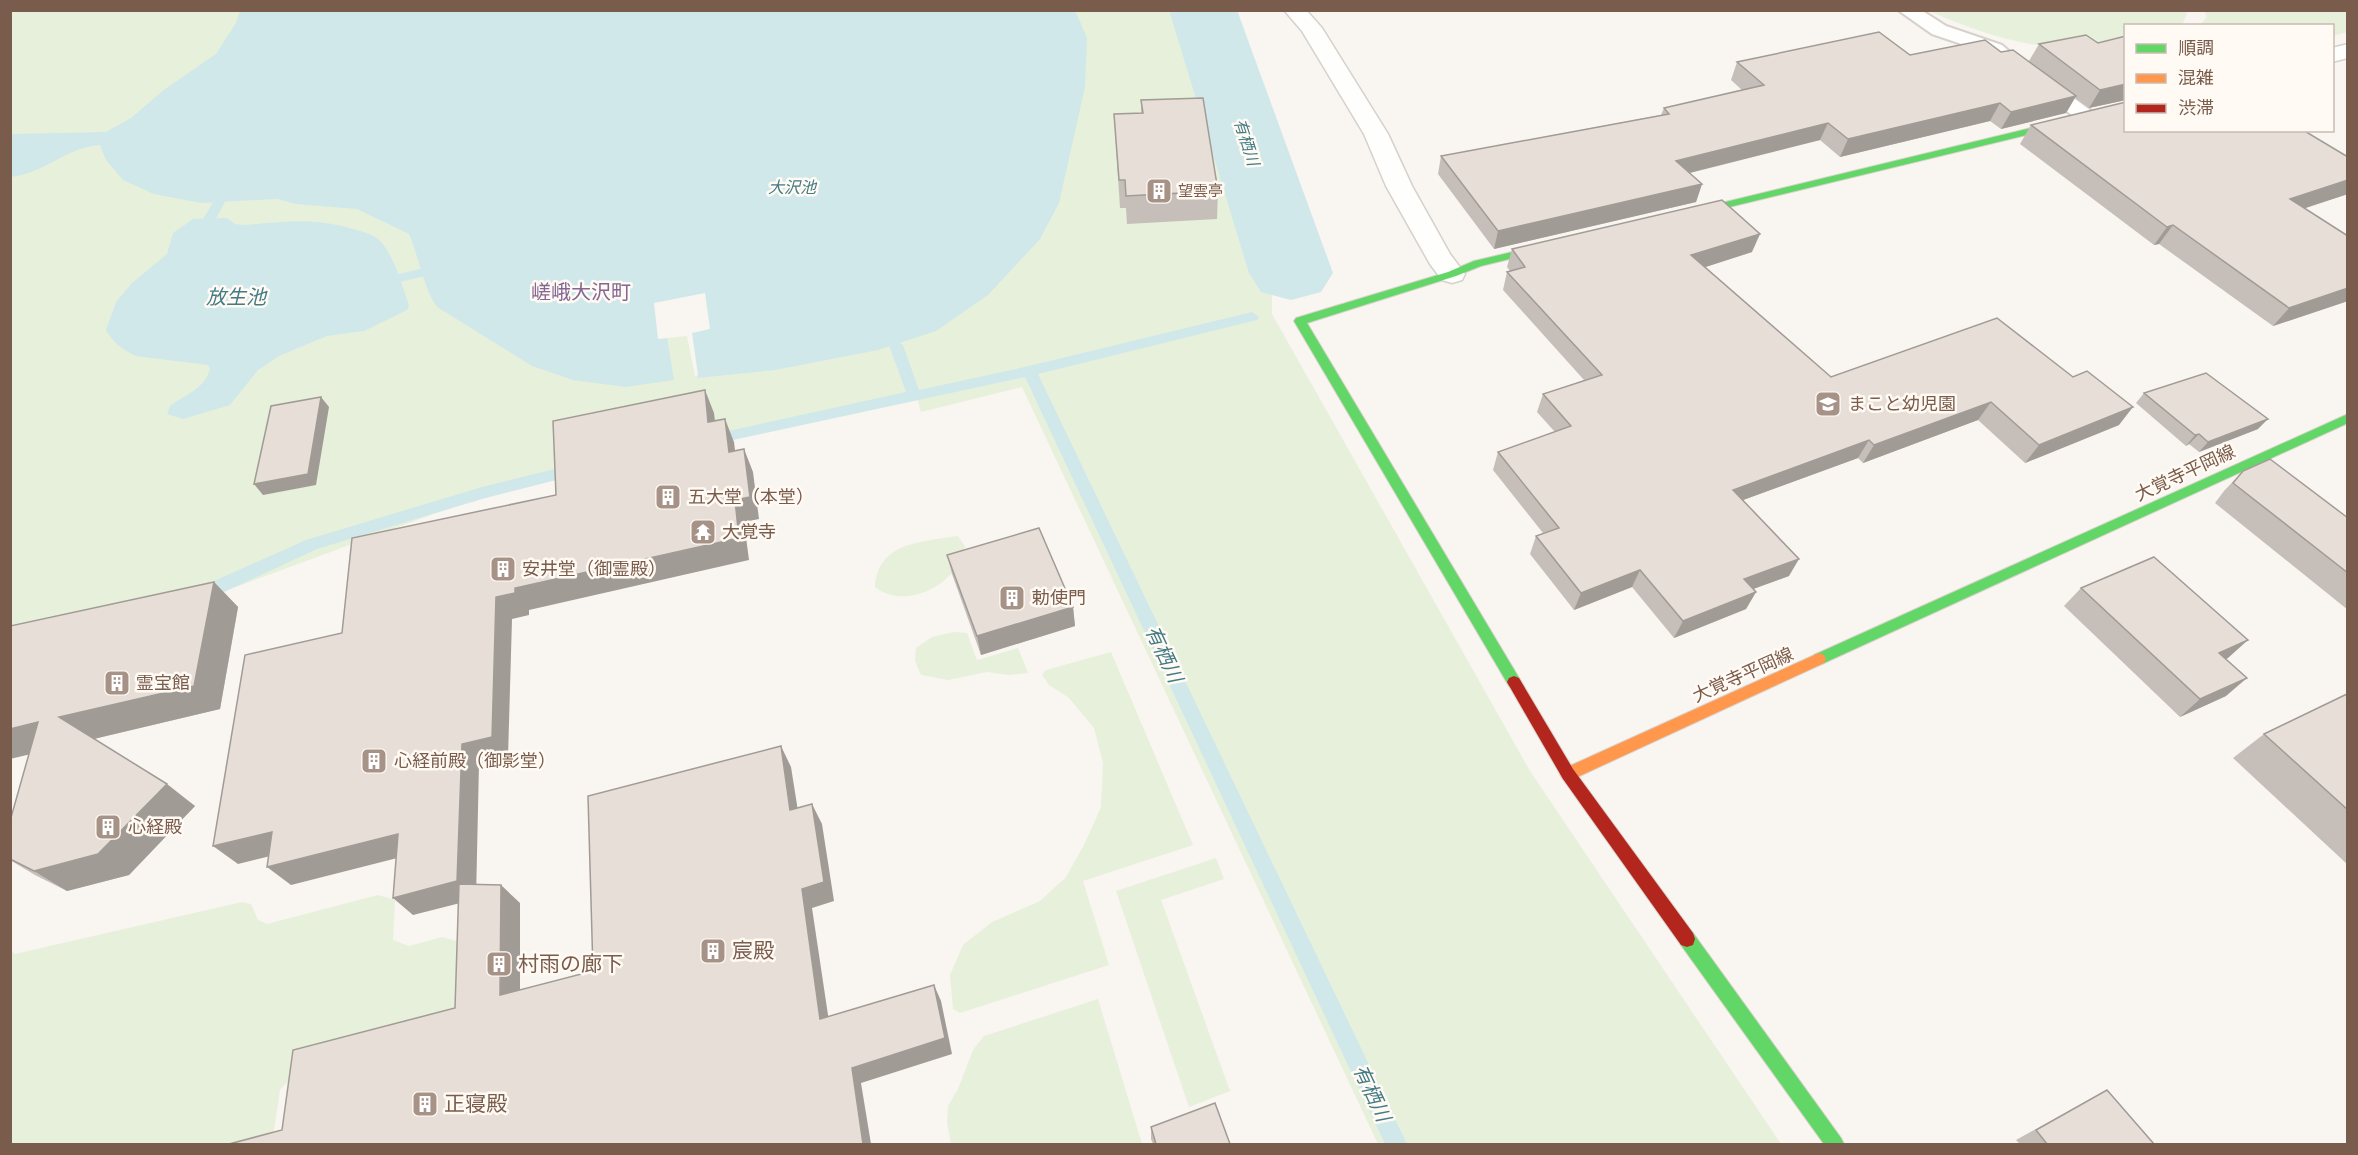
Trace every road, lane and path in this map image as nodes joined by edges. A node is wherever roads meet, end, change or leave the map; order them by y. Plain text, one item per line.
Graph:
1 (1294, 10) edge
2 (1907, 10) edge
3 (2124, 108) edge
4 (2087, 117) junction
5 (1671, 218) edge
6 (1569, 242) edge
7 (1452, 274) junction
8 (2348, 418) edge
9 (1568, 774) junction
10 (1835, 1144) edge

1 - 7 street
2 - 4 lane
3 - 4 street
4 - 5 street
6 - 7 street
7 - 9 street
8 - 9 street, 大覚寺平岡線
9 - 10 street

